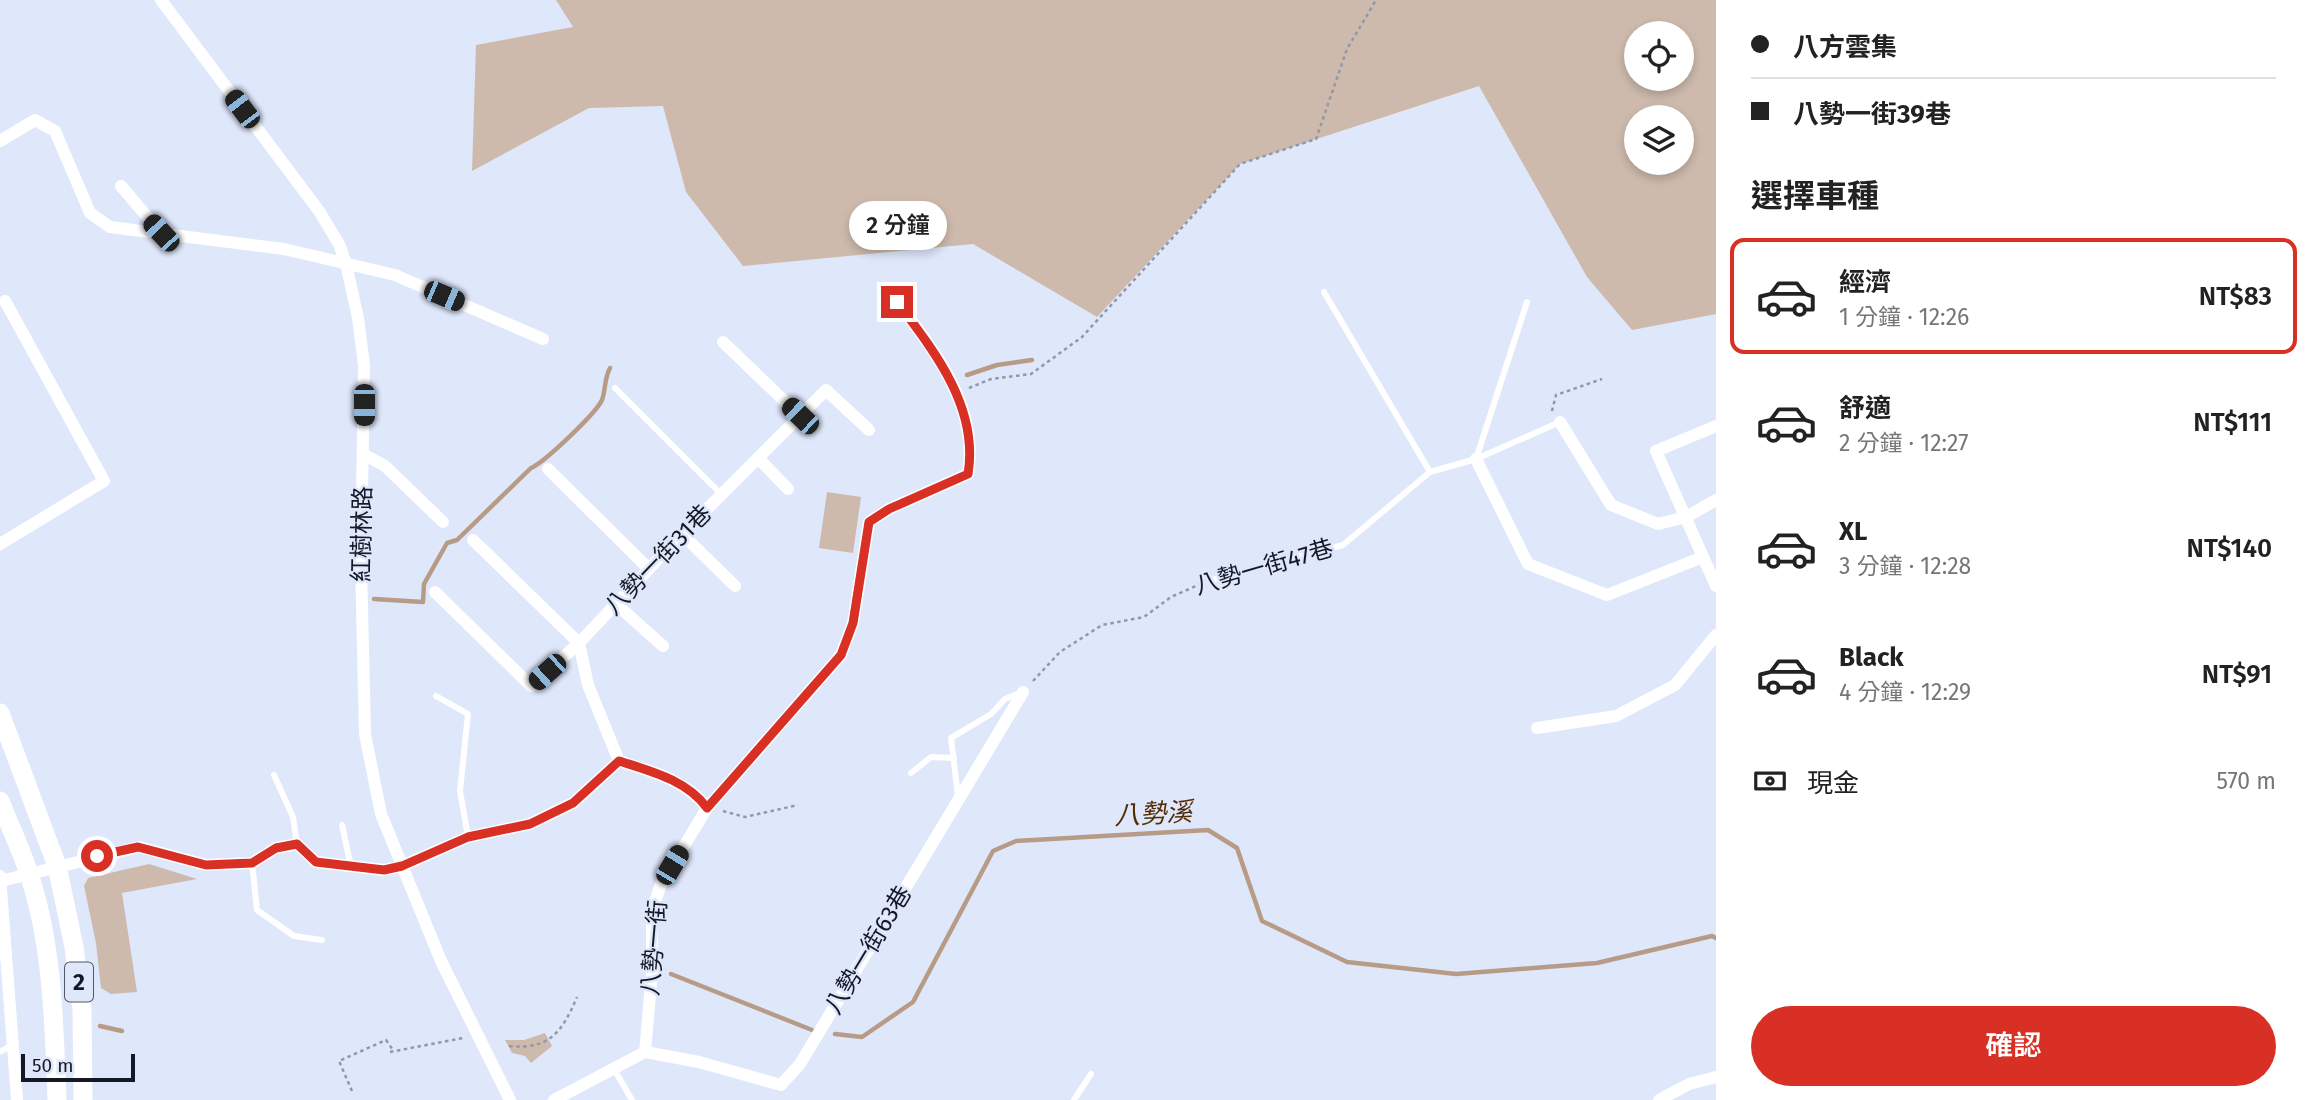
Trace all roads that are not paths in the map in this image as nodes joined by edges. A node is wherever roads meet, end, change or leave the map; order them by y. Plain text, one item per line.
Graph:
1 (161, 0) edge
2 (0, 141) edge
3 (121, 186) dead end
4 (161, 233) junction
5 (346, 264) junction
6 (1324, 292) dead end
7 (5, 301) dead end
8 (897, 302) dead end
9 (1527, 302) dead end
10 (543, 339) dead end
11 (723, 342) dead end
12 (615, 388) dead end
13 (800, 416) junction
14 (1554, 425) joint
15 (1716, 426) edge
16 (869, 430) dead end
17 (363, 454) junction
18 (758, 458) junction
19 (1476, 459) junction
20 (548, 469) dead end
21 (1430, 472) junction
22 (788, 489) dead end
23 (722, 495) junction
24 (1716, 500) edge
25 (1686, 517) junction
26 (443, 522) dead end
27 (682, 534) junction
28 (473, 540) dead end
29 (0, 544) edge
30 (1703, 557) junction
31 (649, 569) junction
32 (1215, 579) road end
33 (735, 586) dead end
34 (1716, 586) edge
35 (435, 592) dead end
36 (616, 604) junction
37 (1716, 635) edge
38 (579, 643) junction
39 (663, 646) dead end
40 (1023, 692) joint
41 (436, 696) dead end
42 (0, 713) edge
43 (1537, 728) dead end
44 (954, 758) junction
45 (619, 761) junction
46 (911, 773) dead end
47 (274, 775) dead end
48 (958, 800) junction
49 (0, 801) edge
50 (707, 808) junction
51 (342, 825) dead end
52 (468, 837) junction
53 (297, 844) junction
54 (252, 863) junction
55 (57, 866) junction
56 (402, 866) junction
57 (351, 867) junction
58 (29, 873) junction
59 (0, 879) edge
60 (322, 940) dead end
61 (14, 1044) junction
62 (0, 1052) edge
63 (645, 1052) junction
64 (614, 1069) junction
65 (1091, 1074) dead end
66 (1716, 1077) edge
67 (17, 1100) edge
68 (57, 1100) edge
69 (83, 1100) edge
70 (510, 1100) edge
71 (554, 1100) edge
72 (632, 1100) edge
73 (1074, 1100) edge
74 (1659, 1100) edge

1 - 5 street, 紅樹林路
2 - 4 street
3 - 4 street
4 - 5 street
5 - 10 street
5 - 17 street, 紅樹林路
6 - 21 lane
7 - 29 street
8 - 50 street, 八勢一街
9 - 19 lane
11 - 13 street
12 - 23 lane
13 - 16 street, 八勢一街31巷
13 - 18 street, 八勢一街31巷
14 - 19 lane
14 - 25 street
15 - 25 street
17 - 26 street
17 - 56 street, 紅樹林路
18 - 22 street
18 - 23 street, 八勢一街31巷
19 - 21 lane
19 - 30 street
20 - 31 street
21 - 32 lane, 八勢一街47巷
23 - 27 street, 八勢一街31巷
24 - 25 street
25 - 30 street
27 - 31 street, 八勢一街31巷
27 - 33 street
28 - 38 street
30 - 34 street
31 - 36 street, 八勢一街31巷
35 - 38 street, 八勢一街31巷
36 - 38 street, 八勢一街31巷
36 - 39 street
37 - 43 street
38 - 45 street
40 - 44 lane
40 - 48 street, 八勢一街63巷
41 - 52 lane
42 - 55 main road, 2
44 - 46 lane
44 - 48 lane
45 - 50 street
45 - 52 street
47 - 53 lane
48 - 63 street, 八勢一街63巷
49 - 58 main road, 2
50 - 63 street, 八勢一街
51 - 57 lane
52 - 56 street
53 - 54 street
53 - 57 street
54 - 55 street
54 - 60 lane
55 - 58 street
55 - 69 main road, 2
56 - 57 street
56 - 70 street, 紅樹林路
58 - 59 street
58 - 68 main road, 2
59 - 61 street
61 - 62 lane
61 - 67 street
63 - 64 street
64 - 71 street
64 - 72 lane
65 - 73 lane
66 - 74 street

